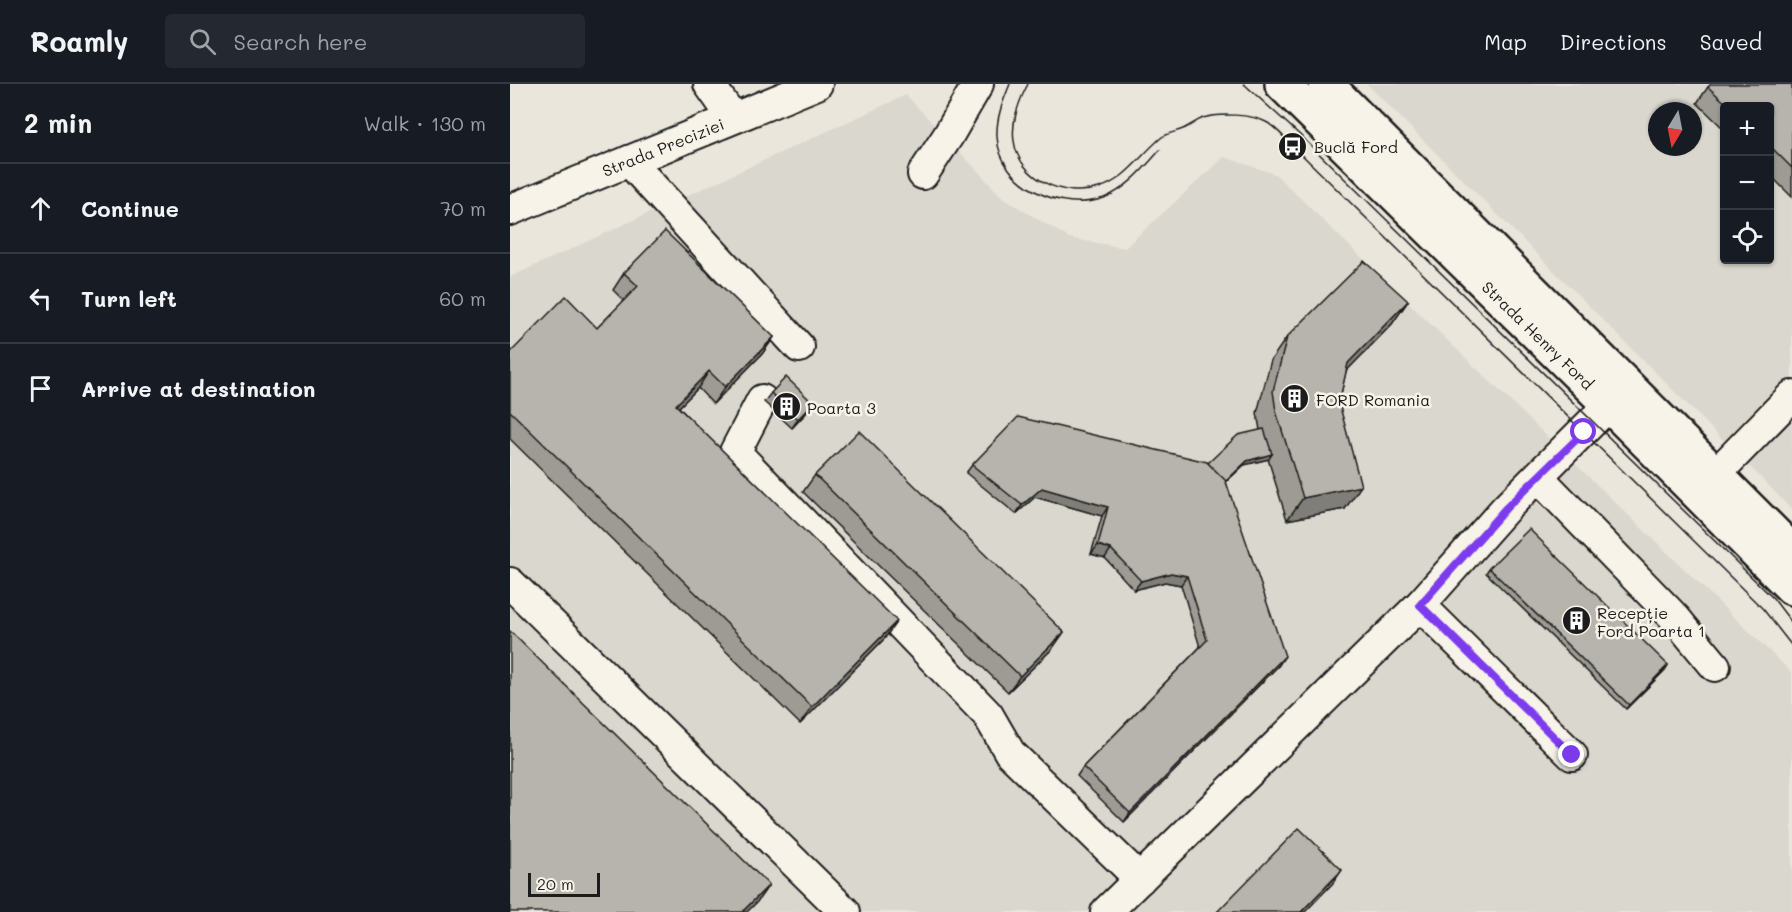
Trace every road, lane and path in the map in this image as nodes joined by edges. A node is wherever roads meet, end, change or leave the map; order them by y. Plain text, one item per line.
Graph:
1 (709, 84) edge
2 (817, 84) edge
3 (978, 84) edge
4 (1282, 84) edge
5 (1326, 84) edge
6 (733, 118) junction
7 (629, 161) junction
8 (923, 174) dead end
9 (510, 210) edge
10 (800, 347) dead end
11 (1792, 396) edge
12 (762, 400) dead end
13 (1610, 405) junction
14 (1715, 475) junction
15 (1538, 477) junction
16 (1792, 551) edge
17 (510, 583) edge
18 (1792, 588) edge
19 (1420, 605) junction
20 (1715, 666) dead end
21 (1572, 755) dead end
22 (1140, 879) junction
23 (845, 912) edge
24 (1106, 912) edge

1 - 6 street
2 - 6 street, Strada Preciziei
3 - 8 street
4 - 13 main road, Strada Henry Ford
5 - 14 main road, Strada Henry Ford
6 - 7 street, Strada Preciziei
7 - 9 street, Strada Preciziei
7 - 10 street
11 - 14 street
12 - 22 street
13 - 15 street
13 - 18 main road, Strada Henry Ford
14 - 16 main road, Strada Henry Ford
15 - 19 street
15 - 20 street
17 - 23 street
19 - 21 street
19 - 22 street
22 - 24 street

